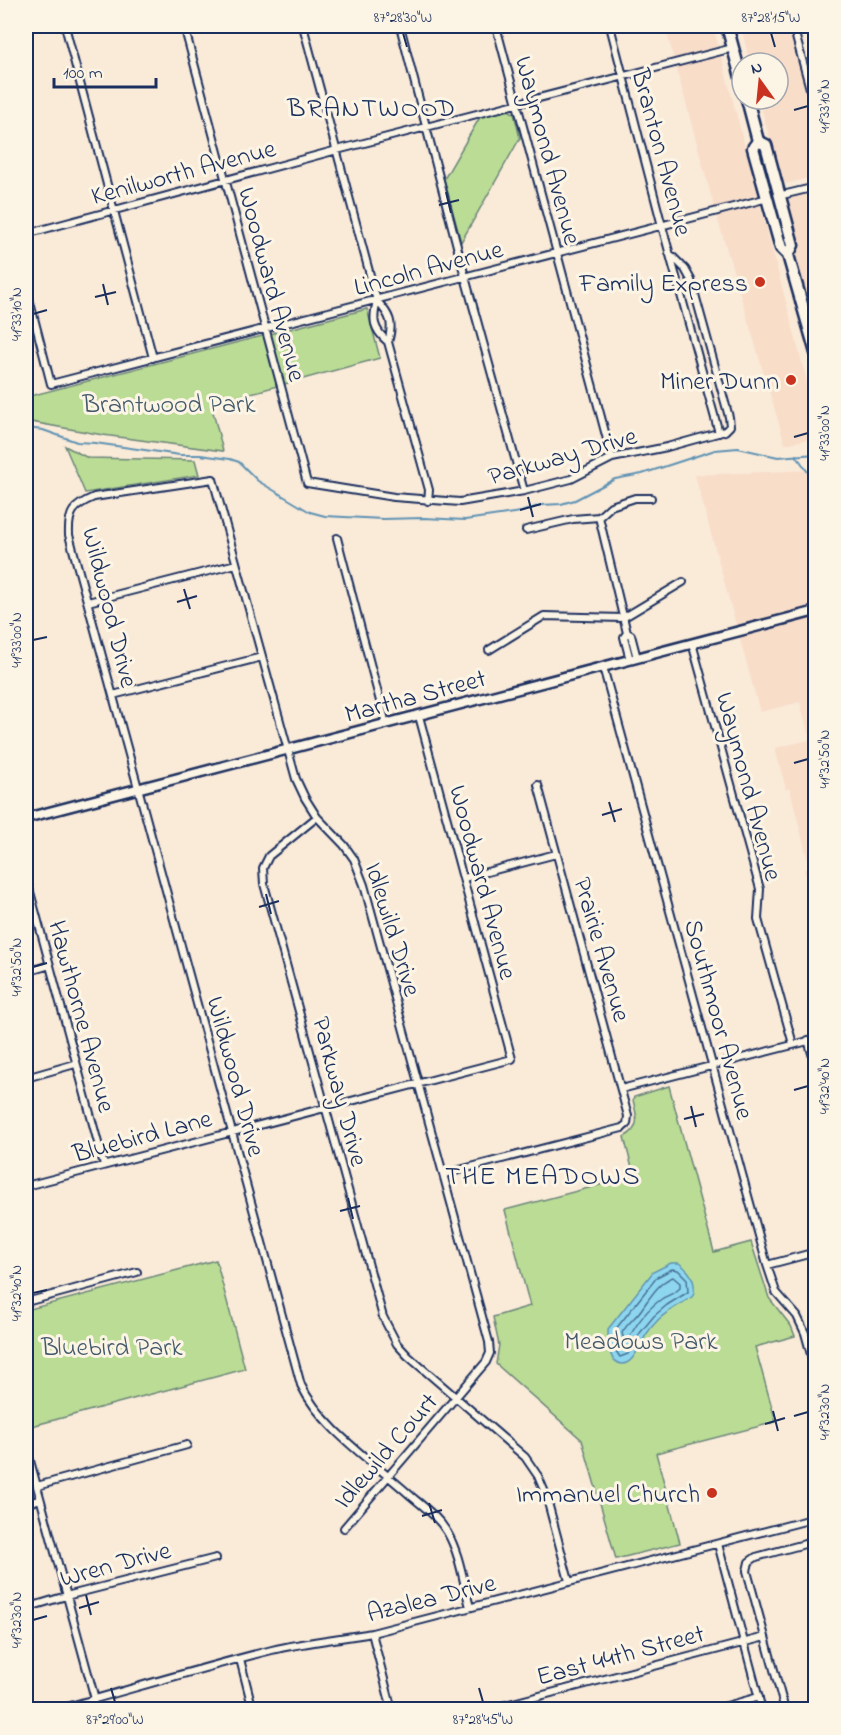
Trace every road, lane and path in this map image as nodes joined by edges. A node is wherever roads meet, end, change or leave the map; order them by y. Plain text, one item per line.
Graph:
1 (65, 26) edge
2 (184, 26) edge
3 (303, 26) edge
4 (400, 26) edge
5 (412, 26) edge
6 (443, 26) edge
7 (496, 26) edge
8 (610, 26) edge
9 (727, 26) edge
10 (793, 26) edge
11 (733, 48) junction
12 (734, 51) edge
13 (623, 76) junction
14 (517, 103) junction
15 (750, 111) edge
16 (816, 111) edge
17 (426, 127) junction
18 (758, 141) junction
19 (337, 150) junction
20 (225, 181) junction
21 (816, 186) edge
22 (780, 195) junction
23 (767, 198) junction
24 (114, 210) junction
25 (662, 226) junction
26 (26, 234) edge
27 (669, 253) junction
28 (556, 254) junction
29 (788, 255) junction
30 (465, 277) junction
31 (26, 287) edge
32 (377, 301) junction
33 (265, 330) junction
34 (388, 342) junction
35 (816, 353) edge
36 (153, 358) junction
37 (719, 433) junction
38 (612, 458) junction
39 (213, 478) joint
40 (307, 483) joint
41 (524, 490) junction
42 (651, 498) dead end
43 (428, 501) junction
44 (598, 517) junction
45 (526, 530) dead end
46 (337, 538) dead end
47 (236, 564) junction
48 (683, 582) dead end
49 (88, 602) junction
50 (816, 611) edge
51 (623, 618) junction
52 (692, 643) junction
53 (489, 650) dead end
54 (262, 657) junction
55 (634, 659) junction
56 (603, 667) junction
57 (113, 696) junction
58 (419, 716) junction
59 (386, 724) junction
60 (287, 751) junction
61 (538, 785) dead end
62 (138, 789) junction
63 (316, 817) junction
64 (26, 818) edge
65 (556, 854) junction
66 (26, 877) edge
67 (464, 878) junction
68 (50, 965) junction
69 (26, 972) edge
70 (812, 1040) edge
71 (792, 1044) junction
72 (512, 1059) joint
73 (75, 1064) junction
74 (712, 1065) junction
75 (816, 1067) edge
76 (26, 1078) edge
77 (419, 1083) junction
78 (621, 1089) junction
79 (326, 1107) junction
80 (232, 1132) junction
81 (104, 1165) junction
82 (444, 1174) junction
83 (26, 1185) edge
84 (816, 1252) edge
85 (767, 1265) junction
86 (137, 1272) dead end
87 (816, 1277) edge
88 (816, 1294) edge
89 (26, 1302) edge
90 (816, 1373) edge
91 (456, 1398) junction
92 (187, 1445) dead end
93 (26, 1446) edge
94 (389, 1476) junction
95 (37, 1486) junction
96 (40, 1500) junction
97 (26, 1504) edge
98 (816, 1518) edge
99 (344, 1528) dead end
100 (816, 1541) edge
101 (718, 1544) junction
102 (216, 1558) dead end
103 (569, 1581) junction
104 (66, 1596) junction
105 (470, 1607) junction
106 (26, 1608) edge
107 (372, 1633) junction
108 (765, 1636) junction
109 (744, 1642) junction
110 (240, 1659) junction
111 (759, 1697) junction
112 (95, 1699) junction
113 (56, 1710) edge
114 (253, 1710) edge
115 (392, 1710) edge
116 (486, 1710) edge
117 (712, 1710) edge
118 (762, 1710) edge
119 (785, 1710) edge

1 - 24 street
2 - 20 street, Woodward Avenue
3 - 19 street
4 - 17 street
5 - 6 street
7 - 14 street, Waymond Avenue
8 - 13 street, Branton Avenue
9 - 11 highway
10 - 16 street
11 - 12 highway
11 - 13 street, Kenilworth Avenue
13 - 14 street, Kenilworth Avenue
13 - 25 street, Branton Avenue
14 - 17 street, Kenilworth Avenue
14 - 28 street, Waymond Avenue
15 - 18 highway
17 - 19 street, Kenilworth Avenue
17 - 30 street
18 - 22 highway
18 - 23 highway
19 - 20 street, Kenilworth Avenue
19 - 32 street
20 - 24 street, Kenilworth Avenue
20 - 33 street, Woodward Avenue
21 - 22 street, Lincoln Avenue
22 - 23 street, Lincoln Avenue
22 - 29 highway
23 - 25 street, Lincoln Avenue
23 - 29 highway
24 - 26 street, Kenilworth Avenue
24 - 36 street
25 - 27 street, Branton Avenue
25 - 28 street, Lincoln Avenue
27 - 37 street, Branton Avenue
27 - 37 street, Branton Avenue
28 - 30 street, Lincoln Avenue
28 - 38 street, Waymond Avenue
29 - 35 highway
30 - 32 street, Lincoln Avenue
30 - 41 street
31 - 36 street, Lincoln Avenue
32 - 33 street, Lincoln Avenue
32 - 34 street
32 - 34 street
33 - 36 street, Lincoln Avenue
33 - 40 street, Woodward Avenue
34 - 43 street
37 - 38 street, Parkway Drive
38 - 41 street, Parkway Drive
39 - 47 street, Idlewild Drive
39 - 49 street, Wildwood Drive
40 - 43 street, Parkway Drive
41 - 43 street, Parkway Drive
42 - 44 street
44 - 45 street
44 - 51 street
46 - 59 street
47 - 49 street
47 - 54 street, Idlewild Drive
48 - 51 street
49 - 57 street, Wildwood Drive
50 - 52 street, Martha Street
51 - 53 street
51 - 55 street
52 - 55 street, Martha Street
52 - 71 street, Waymond Avenue
54 - 57 street
54 - 60 street, Idlewild Drive
55 - 56 street, Martha Street
56 - 58 street, Martha Street
56 - 74 street, Southmoor Avenue
57 - 62 street, Wildwood Drive
58 - 59 street, Martha Street
58 - 67 street, Woodward Avenue
59 - 60 street, Martha Street
60 - 62 street, Martha Street
60 - 63 street, Idlewild Drive
61 - 65 street, Prairie Avenue
62 - 64 street, Martha Street
62 - 80 street, Wildwood Drive
63 - 77 street, Idlewild Drive
63 - 79 street, Parkway Drive
65 - 67 street
65 - 78 street, Prairie Avenue
66 - 68 street, Hawthorne Avenue
67 - 72 street, Woodward Avenue
68 - 69 street
68 - 73 street, Hawthorne Avenue
70 - 71 street
70 - 75 street
71 - 74 street
72 - 77 street, Bluebird Lane
73 - 76 street
73 - 81 street, Hawthorne Avenue
74 - 78 street
74 - 85 street, Southmoor Avenue
77 - 79 street, Bluebird Lane
77 - 82 street, Idlewild Drive
78 - 82 street, Prairie Avenue
79 - 80 street, Bluebird Lane
79 - 91 street, Parkway Drive
80 - 81 street, Bluebird Lane
80 - 94 street, Wildwood Drive
81 - 83 street, Bluebird Lane
82 - 91 street, Idlewild Drive
84 - 85 street
85 - 90 street, Southmoor Avenue
86 - 89 street
87 - 88 street
91 - 94 street, Idlewild Court
91 - 103 street, Parkway Drive
92 - 95 street
93 - 95 street
94 - 99 street, Idlewild Court
94 - 105 street, Wildwood Drive
95 - 96 street
96 - 97 street
96 - 104 street
98 - 101 street, Azalea Drive
100 - 108 street
101 - 103 street, Azalea Drive
101 - 109 street
102 - 104 street, Wren Drive
103 - 105 street, Azalea Drive
104 - 106 street, Wren Drive
104 - 112 street
105 - 107 street, Azalea Drive
107 - 110 street, Azalea Drive
107 - 115 street
108 - 109 street, East 44th Street
108 - 119 street
109 - 111 street
109 - 116 street, East 44th Street
110 - 112 street, Azalea Drive
110 - 114 street
111 - 117 street
111 - 118 street
112 - 113 street, Azalea Drive

